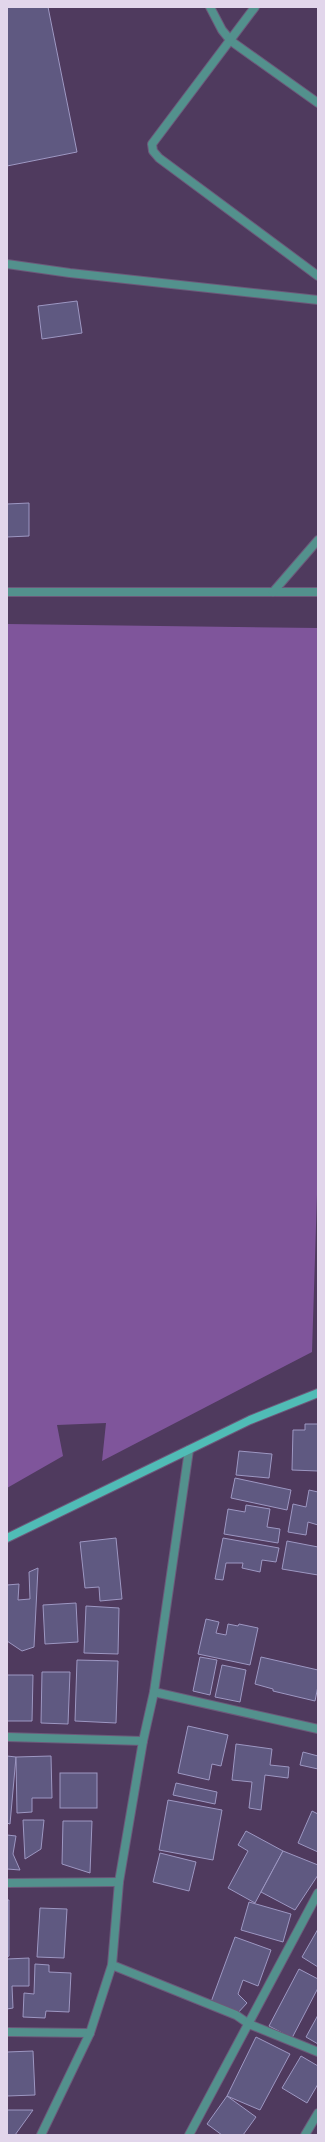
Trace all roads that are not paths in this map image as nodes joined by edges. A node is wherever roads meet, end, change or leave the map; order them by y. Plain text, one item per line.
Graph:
1 (210, 7) edge
2 (255, 7) edge
3 (231, 41) junction
4 (318, 103) edge
5 (7, 264) edge
6 (318, 276) edge
7 (318, 300) edge
8 (318, 540) edge
9 (7, 592) edge
10 (273, 592) junction
11 (318, 592) edge
12 (318, 1393) edge
13 (189, 1450) junction
14 (7, 1538) edge
15 (154, 1692) junction
16 (318, 1730) edge
17 (7, 1737) edge
18 (143, 1741) junction
19 (120, 1882) junction
20 (7, 1883) edge
21 (318, 1893) edge
22 (112, 1965) junction
23 (249, 2024) junction
24 (7, 2032) edge
25 (90, 2033) junction
26 (318, 2052) edge
27 (318, 2113) edge
28 (41, 2135) edge
29 (189, 2135) edge
30 (305, 2135) edge

1 - 3 street
2 - 3 street
3 - 4 street
3 - 6 street
5 - 7 street
8 - 10 street
9 - 10 street
10 - 11 street
12 - 13 main road
13 - 14 main road
13 - 15 street
15 - 16 street
15 - 18 street
17 - 18 street
18 - 19 street
19 - 20 street
19 - 22 street
21 - 23 street
22 - 23 street
22 - 25 street
23 - 26 street
23 - 29 street
24 - 25 street
25 - 28 street
27 - 30 street

